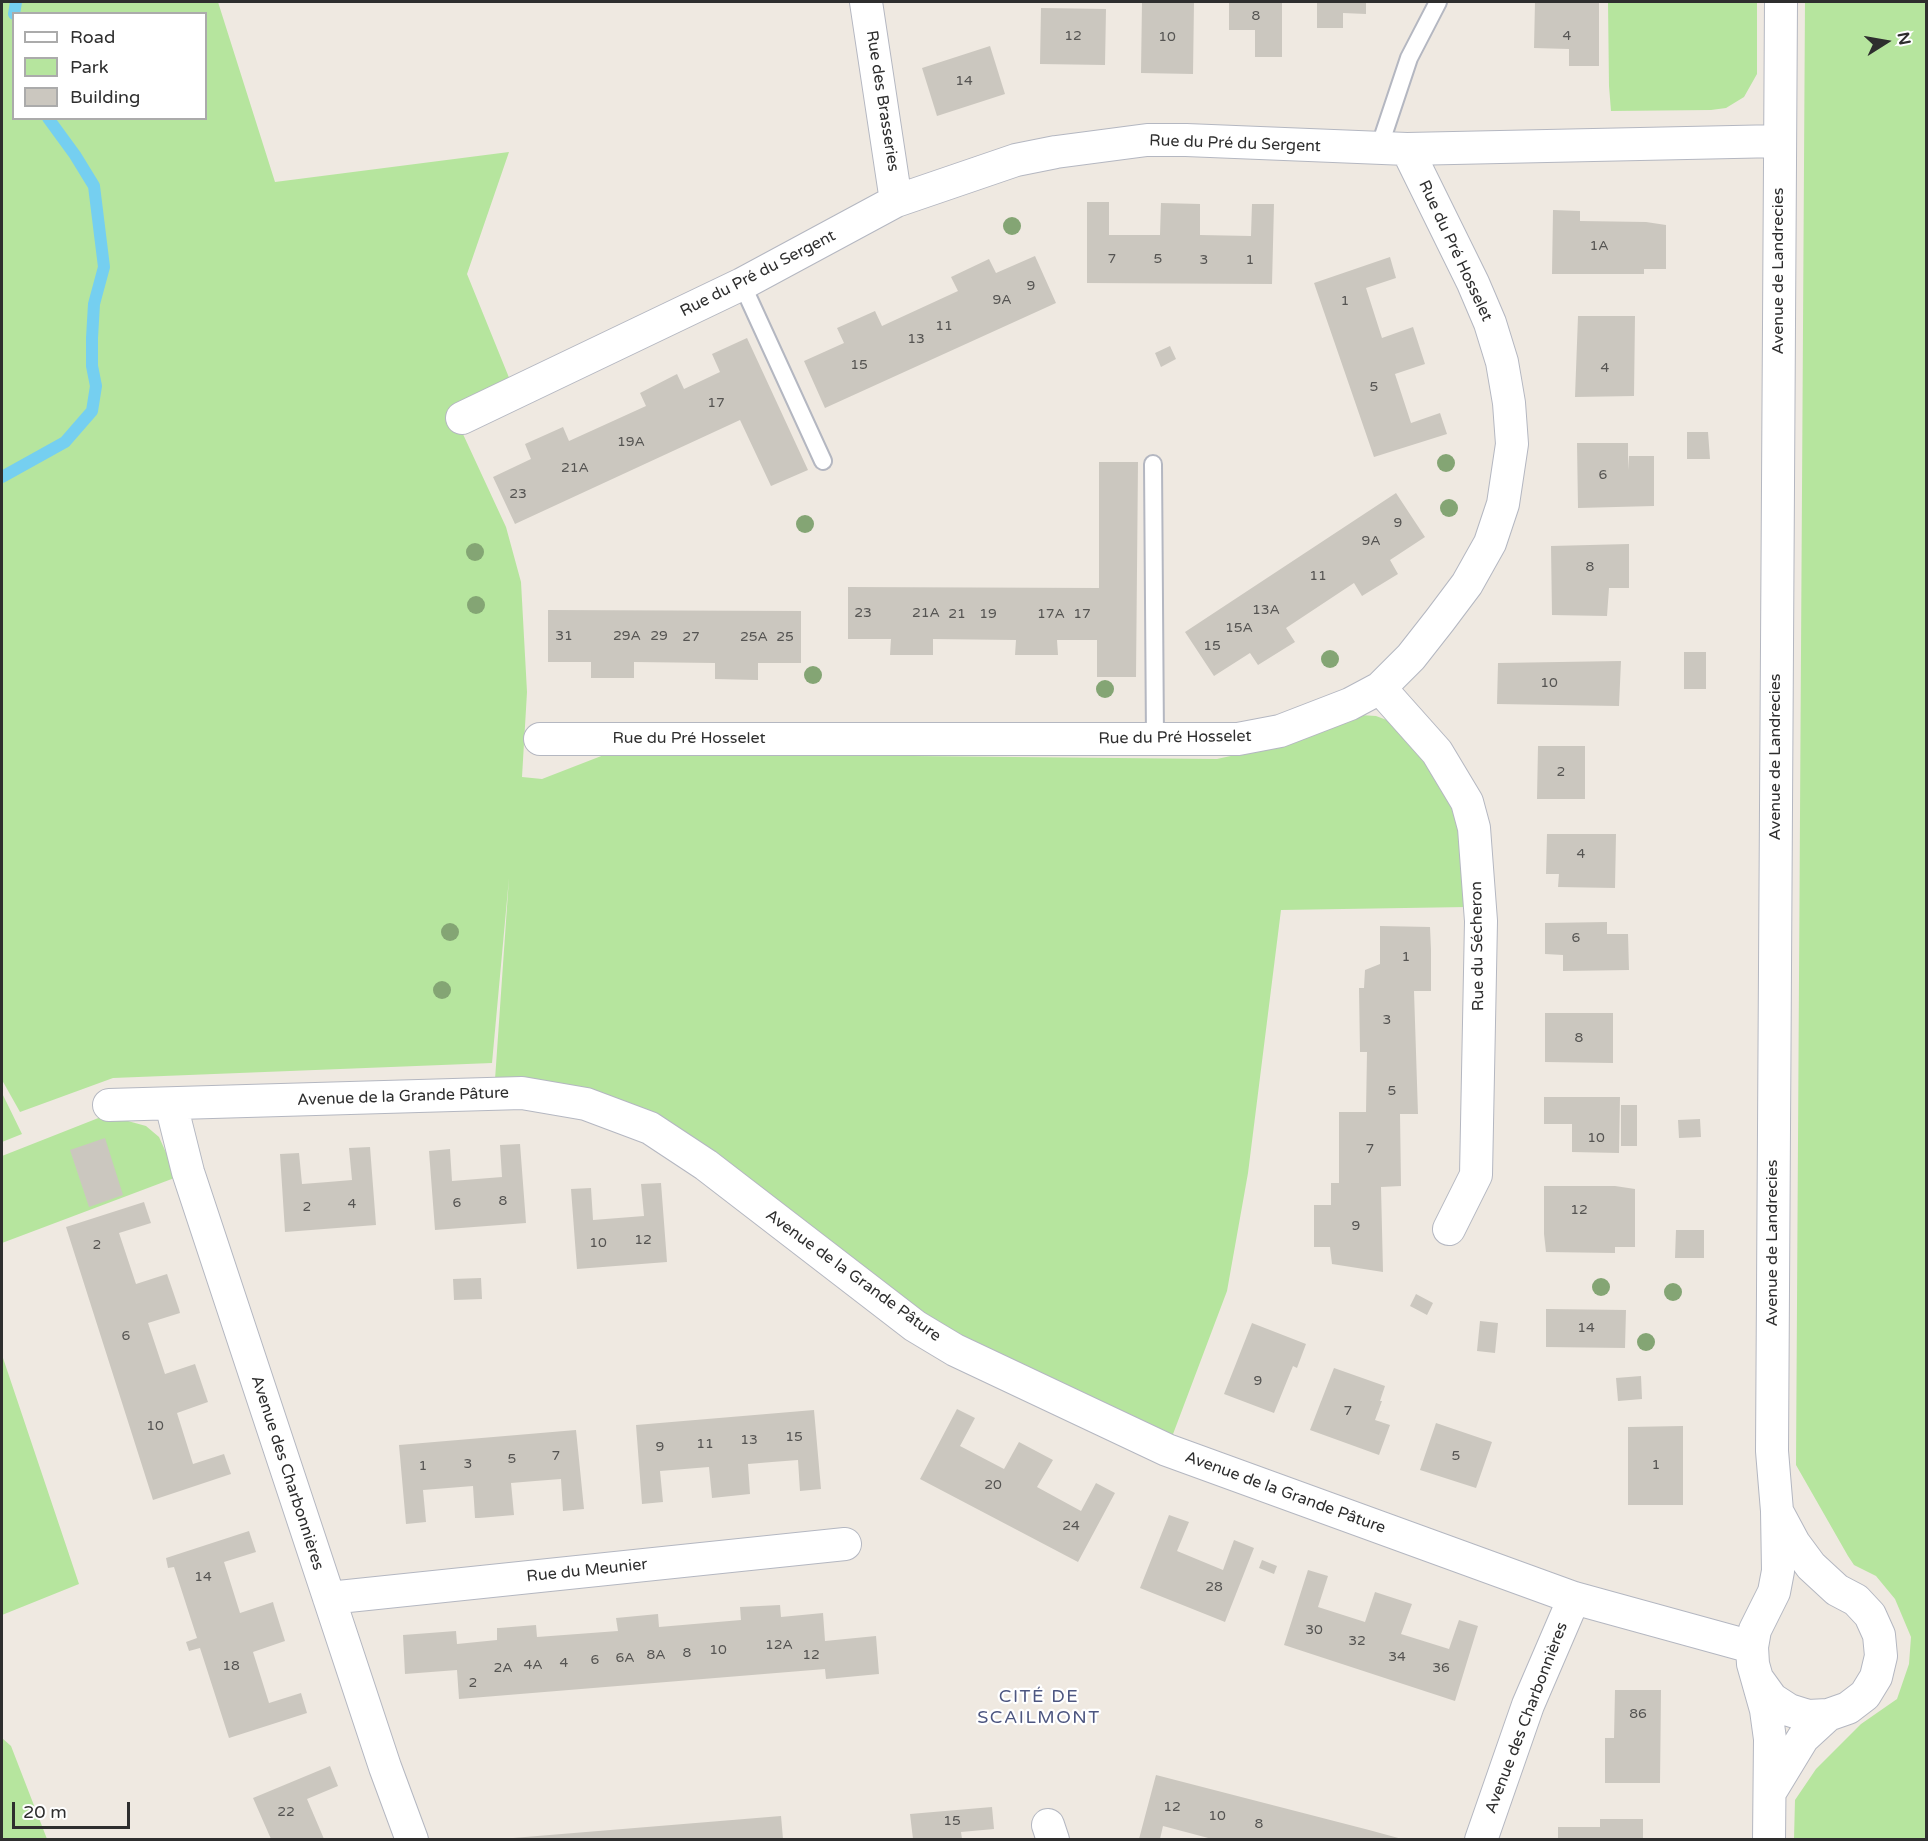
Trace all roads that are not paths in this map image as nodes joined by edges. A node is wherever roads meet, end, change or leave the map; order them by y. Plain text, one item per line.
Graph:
1 (866, 2) edge
2 (1438, 2) edge
3 (1781, 2) edge
4 (1780, 141) junction
5 (1393, 148) junction
6 (896, 201) junction
7 (742, 284) junction
8 (462, 418) dead end
9 (823, 461) dead end
10 (1153, 464) dead end
11 (1380, 688) junction
12 (540, 739) dead end
13 (1155, 739) junction
14 (171, 1104) junction
15 (109, 1105) dead end
16 (1449, 1229) dead end
17 (1777, 1512) junction
18 (845, 1544) dead end
19 (1837, 1590) junction
20 (329, 1598) junction
21 (1574, 1598) junction
22 (1763, 1615) junction
23 (1752, 1655) junction
24 (1828, 1715) junction
25 (1770, 1792) junction
26 (411, 1839) edge
27 (1481, 1839) edge
28 (1769, 1839) edge

1 - 6 street, Rue des Brasseries
2 - 5 lane
3 - 4 street, Avenue de Landrecies
4 - 5 street, Rue du Pré du Sergent
4 - 17 street, Avenue de Landrecies
5 - 6 street, Rue du Pré du Sergent
5 - 11 street, Rue du Pré Hosselet
6 - 7 street, Rue du Pré du Sergent
7 - 8 street, Rue du Pré du Sergent
7 - 9 lane
10 - 13 lane
11 - 13 street, Rue du Pré Hosselet
11 - 16 street, Rue du Sécheron
12 - 13 street, Rue du Pré Hosselet
14 - 15 street, Avenue de la Grande Pâture
14 - 20 street, Avenue des Charbonnières
14 - 21 street, Avenue de la Grande Pâture
17 - 19 street
17 - 22 street, Avenue de Landrecies
18 - 20 street, Rue du Meunier
19 - 22 street
19 - 24 street
20 - 26 street, Avenue des Charbonnières
21 - 23 street, Avenue de la Grande Pâture
21 - 27 street, Avenue des Charbonnières
22 - 23 street
23 - 24 street
23 - 25 street
24 - 25 street
25 - 28 street

